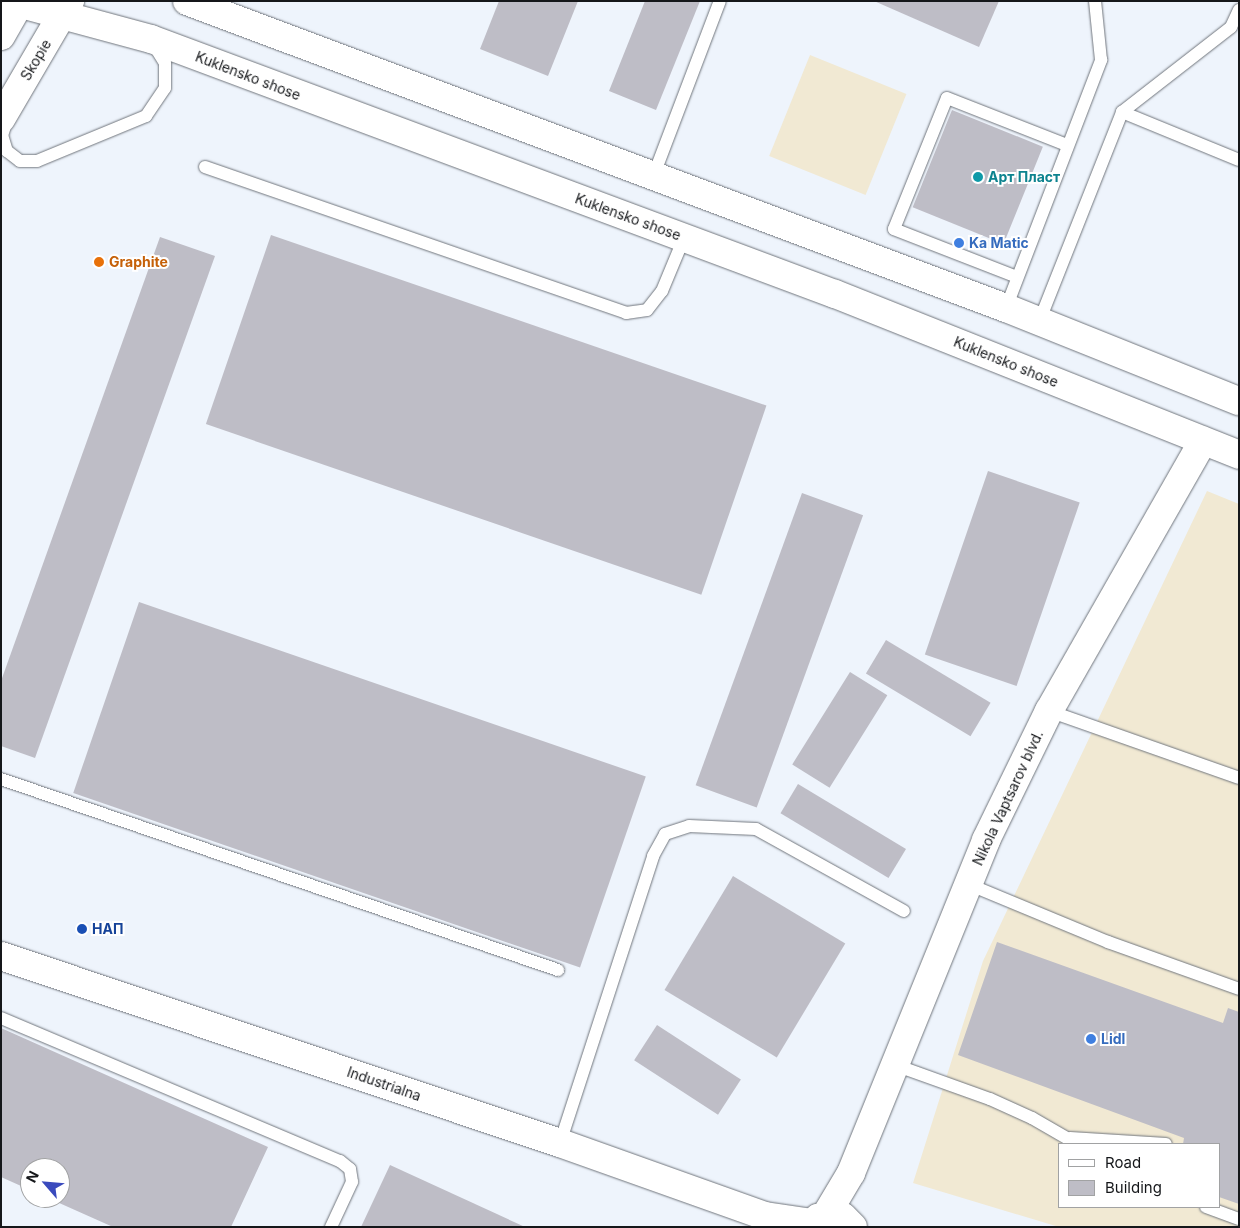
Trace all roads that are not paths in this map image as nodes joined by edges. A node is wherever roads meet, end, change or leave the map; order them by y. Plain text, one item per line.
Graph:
1 (187, 1) edge
2 (720, 1) edge
3 (1095, 1) edge
4 (17, 2) edge
5 (66, 8) edge
6 (1239, 10) edge
7 (1, 36) edge
8 (151, 39) junction
9 (16, 94) junction
10 (1122, 112) junction
11 (1, 119) edge
12 (1067, 145) junction
13 (1239, 160) edge
14 (205, 167) dead end
15 (653, 177) junction
16 (684, 238) junction
17 (1018, 277) junction
18 (1006, 308) junction
19 (1039, 322) junction
20 (1239, 401) edge
21 (1203, 441) junction
22 (1239, 455) edge
23 (1048, 711) junction
24 (1239, 778) edge
25 (1, 779) edge
26 (968, 884) junction
27 (904, 911) dead end
28 (1, 956) edge
29 (558, 970) dead end
30 (1239, 989) edge
31 (1, 1018) edge
32 (895, 1065) junction
33 (1073, 1141) edge
34 (560, 1143) junction
35 (1135, 1143) edge
36 (1209, 1208) edge
37 (1239, 1218) edge
38 (774, 1221) edge
39 (830, 1223) edge
40 (331, 1227) edge

1 - 15 main road
2 - 15 lane
3 - 12 lane
4 - 5 main road, Kuklensko shose
4 - 7 main road
5 - 8 main road, Kuklensko shose
5 - 9 main road, Skopie
6 - 10 lane
8 - 9 lane
8 - 16 main road, Kuklensko shose
9 - 11 main road, Skopie
10 - 13 lane
10 - 19 lane
12 - 17 lane
12 - 17 lane
14 - 16 lane
15 - 18 main road
16 - 21 main road, Kuklensko shose
17 - 18 lane
18 - 19 main road
19 - 20 main road
21 - 22 main road, Kuklensko shose
21 - 23 main road, Nikola Vaptsarov blvd.
23 - 24 lane
23 - 26 main road, Nikola Vaptsarov blvd.
25 - 29 lane
26 - 30 lane
26 - 32 main road, Nikola Vaptsarov blvd.
27 - 34 lane
28 - 34 main road, Industrialna
31 - 40 lane
32 - 33 lane
32 - 39 main road, Nikola Vaptsarov blvd.
33 - 35 lane
34 - 38 main road, Industrialna
36 - 37 lane
38 - 39 main road, Industrialna

